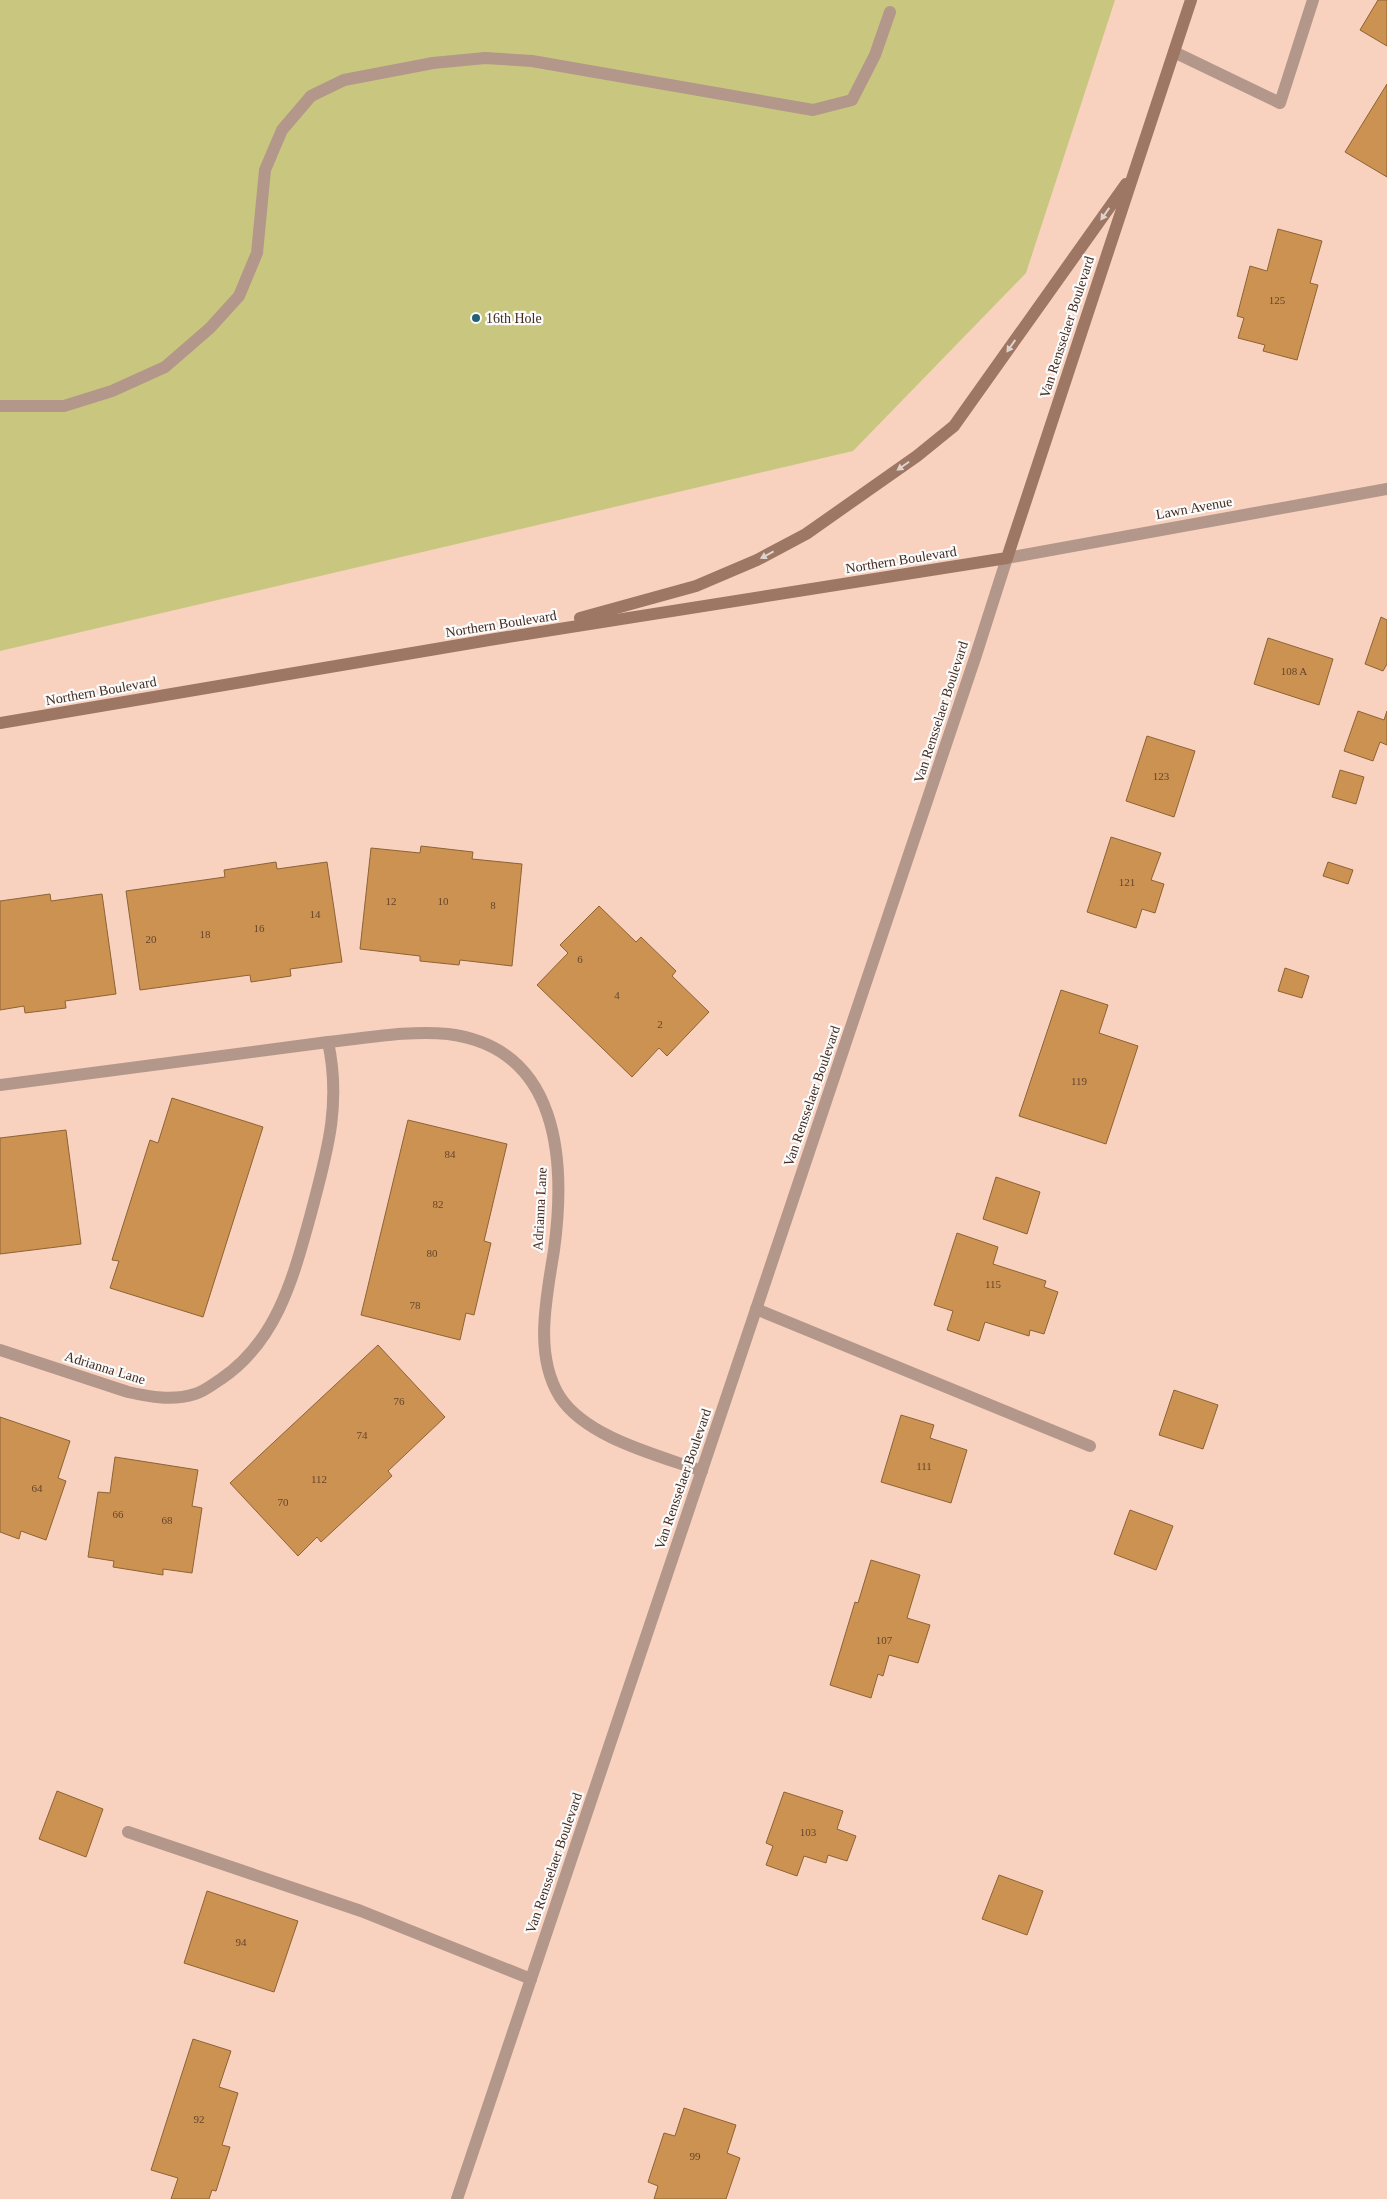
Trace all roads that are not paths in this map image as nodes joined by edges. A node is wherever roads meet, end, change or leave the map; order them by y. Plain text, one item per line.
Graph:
1 (1191, 0) edge
2 (1313, 0) edge
3 (890, 12) dead end
4 (1174, 52) junction
5 (1133, 174) junction
6 (0, 406) edge
7 (1387, 489) edge
8 (1006, 558) junction
9 (489, 640) junction
10 (0, 723) edge
11 (328, 1042) junction
12 (0, 1085) edge
13 (756, 1309) junction
14 (0, 1350) edge
15 (1090, 1446) dead end
16 (702, 1472) junction
17 (128, 1832) dead end
18 (531, 1979) junction
19 (457, 2199) edge

1 - 4 main road, Van Rensselaer Boulevard
2 - 4 street
3 - 6 street
4 - 5 main road, Van Rensselaer Boulevard
5 - 8 main road, Van Rensselaer Boulevard
5 -> 9 main road
7 - 8 street, Lawn Avenue
8 - 9 main road, Northern Boulevard
8 - 13 street, Van Rensselaer Boulevard
9 - 10 main road, Northern Boulevard
11 - 12 street, Adrianna Lane
11 - 14 street, Adrianna Lane
11 - 16 street, Adrianna Lane
13 - 15 street
13 - 16 street, Van Rensselaer Boulevard
16 - 18 street, Van Rensselaer Boulevard
17 - 18 street
18 - 19 street, Van Rensselaer Boulevard

